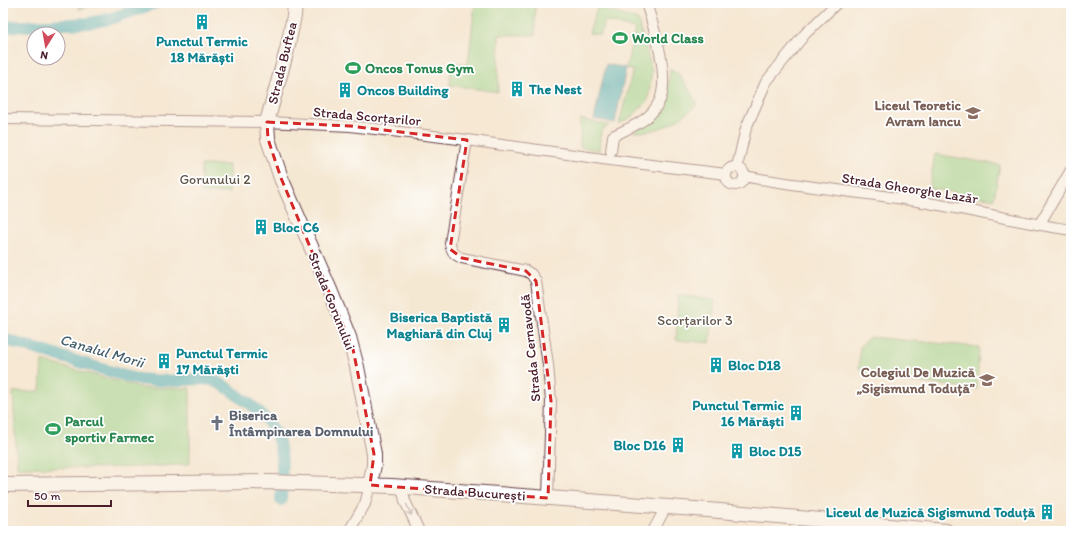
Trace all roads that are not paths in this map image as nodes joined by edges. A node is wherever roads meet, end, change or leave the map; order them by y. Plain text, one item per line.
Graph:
1 (296, 3) edge
2 (646, 3) edge
3 (837, 3) edge
4 (3, 119) edge
5 (267, 122) junction
6 (467, 140) junction
7 (611, 151) dead end
8 (737, 167) junction
9 (1071, 170) edge
10 (726, 174) junction
11 (744, 176) junction
12 (1038, 225) junction
13 (1071, 230) edge
14 (3, 485) edge
15 (370, 485) junction
16 (402, 487) junction
17 (548, 498) junction
18 (666, 507) junction
19 (349, 531) edge
20 (420, 531) edge
21 (653, 531) edge
22 (946, 531) edge

1 - 5 main road, Strada Buftea
2 - 7 street
3 - 8 street
4 - 5 street, Strada Scorțarilor
5 - 6 street, Strada Scorțarilor
5 - 15 main road, Strada Gorunului
6 - 10 street, Strada Scorțarilor
6 - 17 street, Strada Cernavodă
8 - 10 street
8 - 11 street
9 - 12 street
10 - 11 street
11 - 12 street, Strada Gheorghe Lazăr
12 - 13 street, Strada Gheorghe Lazăr
14 - 15 main road, Strada București
15 - 16 main road, Strada București
15 - 19 street
16 - 17 main road, Strada București
16 -> 20 street
17 - 18 main road, Strada București
18 - 21 street
18 - 22 main road, Strada București

